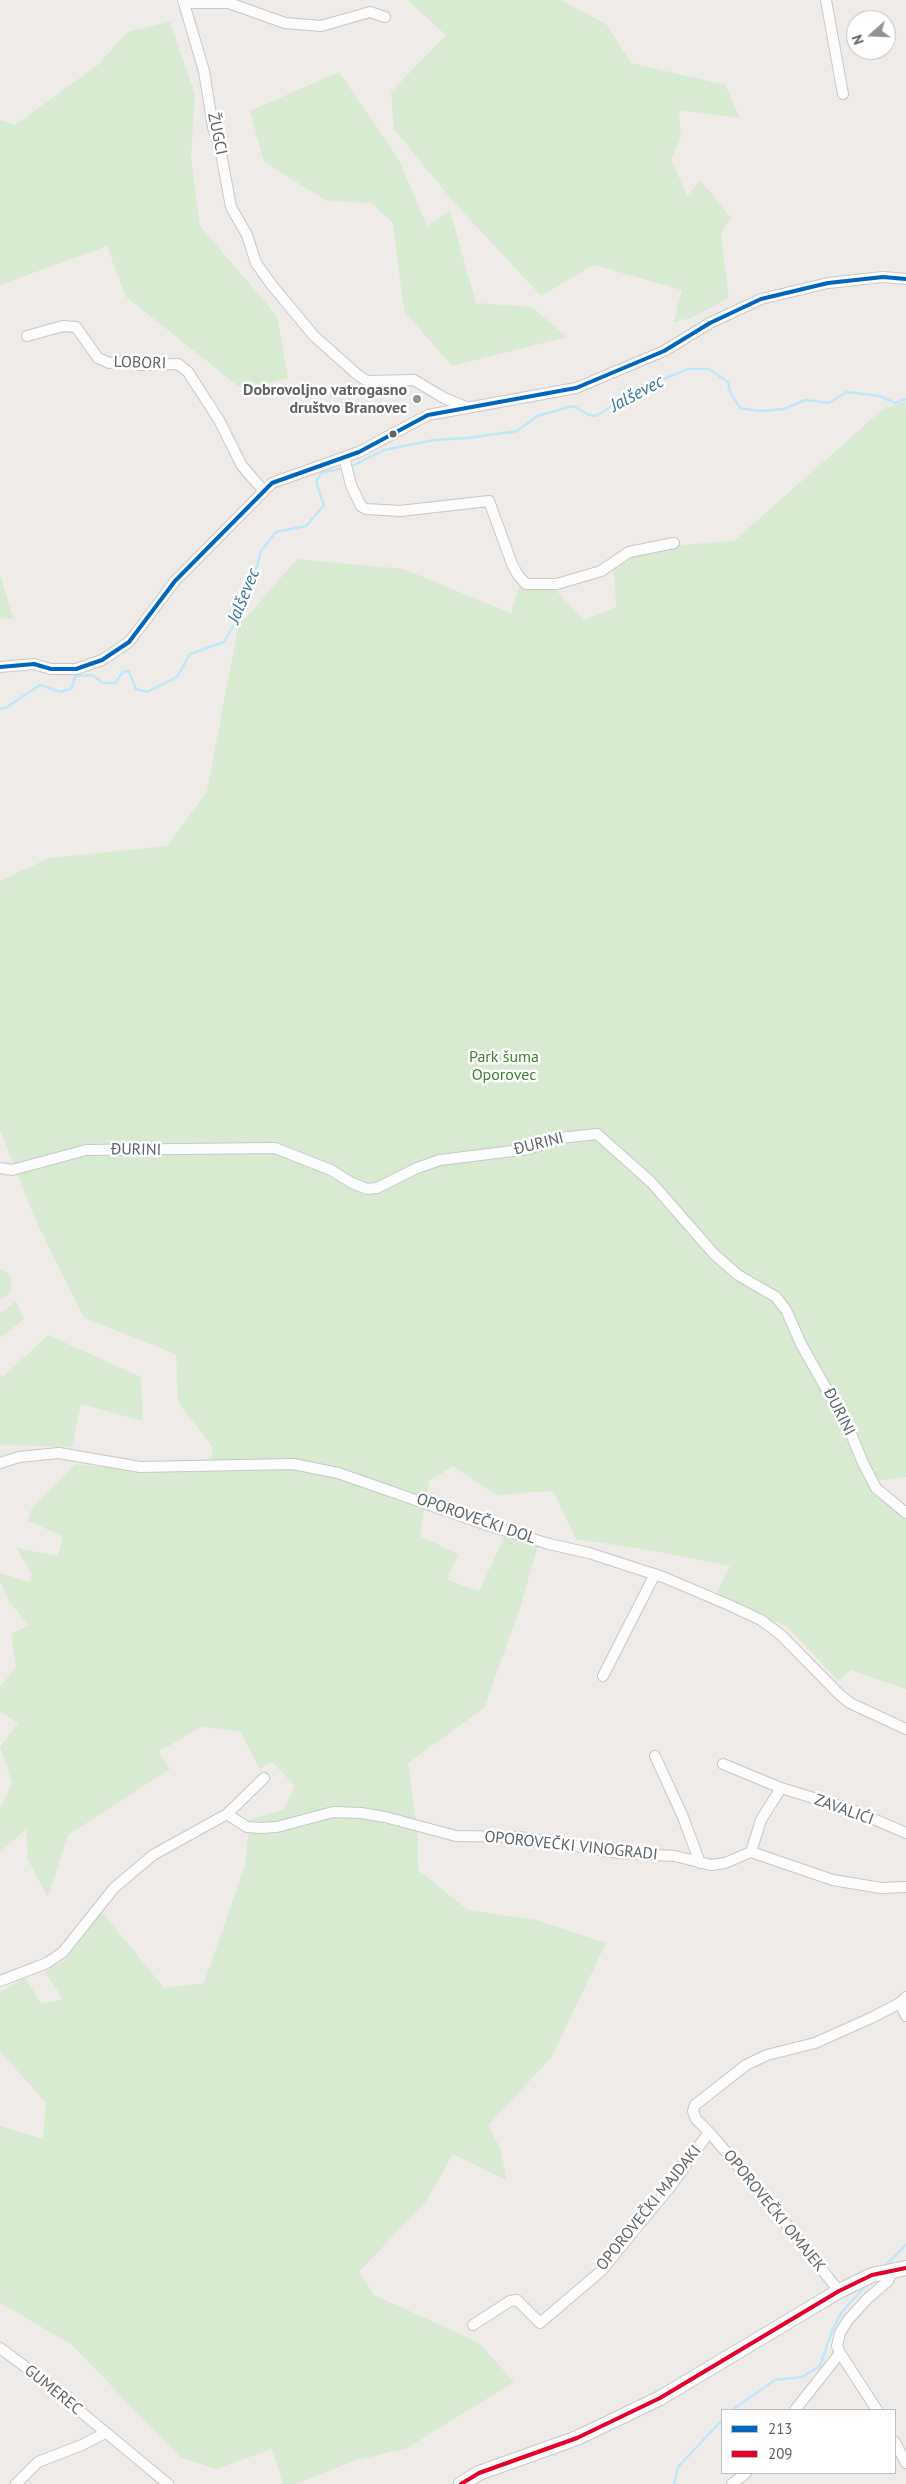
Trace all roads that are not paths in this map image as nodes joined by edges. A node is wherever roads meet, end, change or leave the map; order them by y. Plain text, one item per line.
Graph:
1 (826, 0) edge
2 (183, 2) edge
3 (385, 17) dead end
4 (843, 94) dead end
5 (906, 279) edge
6 (27, 336) dead end
7 (467, 408) junction
8 (344, 457) junction
9 (263, 490) junction
10 (674, 543) dead end
11 (0, 667) edge
12 (0, 1168) edge
13 (0, 1463) edge
14 (906, 1513) edge
15 (655, 1574) junction
16 (603, 1676) dead end
17 (906, 1729) edge
18 (654, 1756) dead end
19 (724, 1764) dead end
20 (264, 1778) dead end
21 (781, 1788) junction
22 (227, 1814) junction
23 (906, 1833) edge
24 (751, 1852) junction
25 (700, 1862) junction
26 (906, 1888) edge
27 (0, 1981) edge
28 (903, 2000) edge
29 (906, 2016) edge
30 (709, 2132) junction
31 (895, 2270) edge
32 (839, 2291) junction
33 (473, 2325) dead end
34 (0, 2348) edge
35 (840, 2353) junction
36 (796, 2409) edge
37 (876, 2409) edge
38 (106, 2433) junction
39 (896, 2444) edge
40 (906, 2463) edge
41 (745, 2474) edge
42 (16, 2484) edge
43 (168, 2484) edge
44 (462, 2484) edge
45 (732, 2484) edge

1 - 4 street
2 - 3 street, ŽUGCI
2 - 7 street, ŽUGCI
5 - 7 street
6 - 9 street, LOBORI
7 - 8 street
8 - 9 street
8 - 10 street
9 - 11 street
12 - 14 street, ĐURINI
13 - 15 street, OPOROVEČKI DOL
15 - 16 street
15 - 17 street, OPOROVEČKI DOL
18 - 25 street
19 - 21 street, ZAVALIĆI
20 - 22 street
21 - 23 street, ZAVALIĆI
21 - 24 street
22 - 25 street, OPOROVEČKI VINOGRADI
22 - 27 street
24 - 25 street, OPOROVEČKI VINOGRADI
24 - 26 street
28 - 29 street
28 - 30 street, OPOROVEČKI MAJDAKI
30 - 32 street, OPOROVEČKI OMAJEK
30 - 33 street, OPOROVEČKI MAJDAKI
31 - 32 street
31 - 35 street
32 - 44 street
34 - 38 street, GUMEREC
35 - 36 street
35 - 37 street
38 - 42 street
38 - 43 street, GUMEREC
39 - 40 street
41 - 45 street

